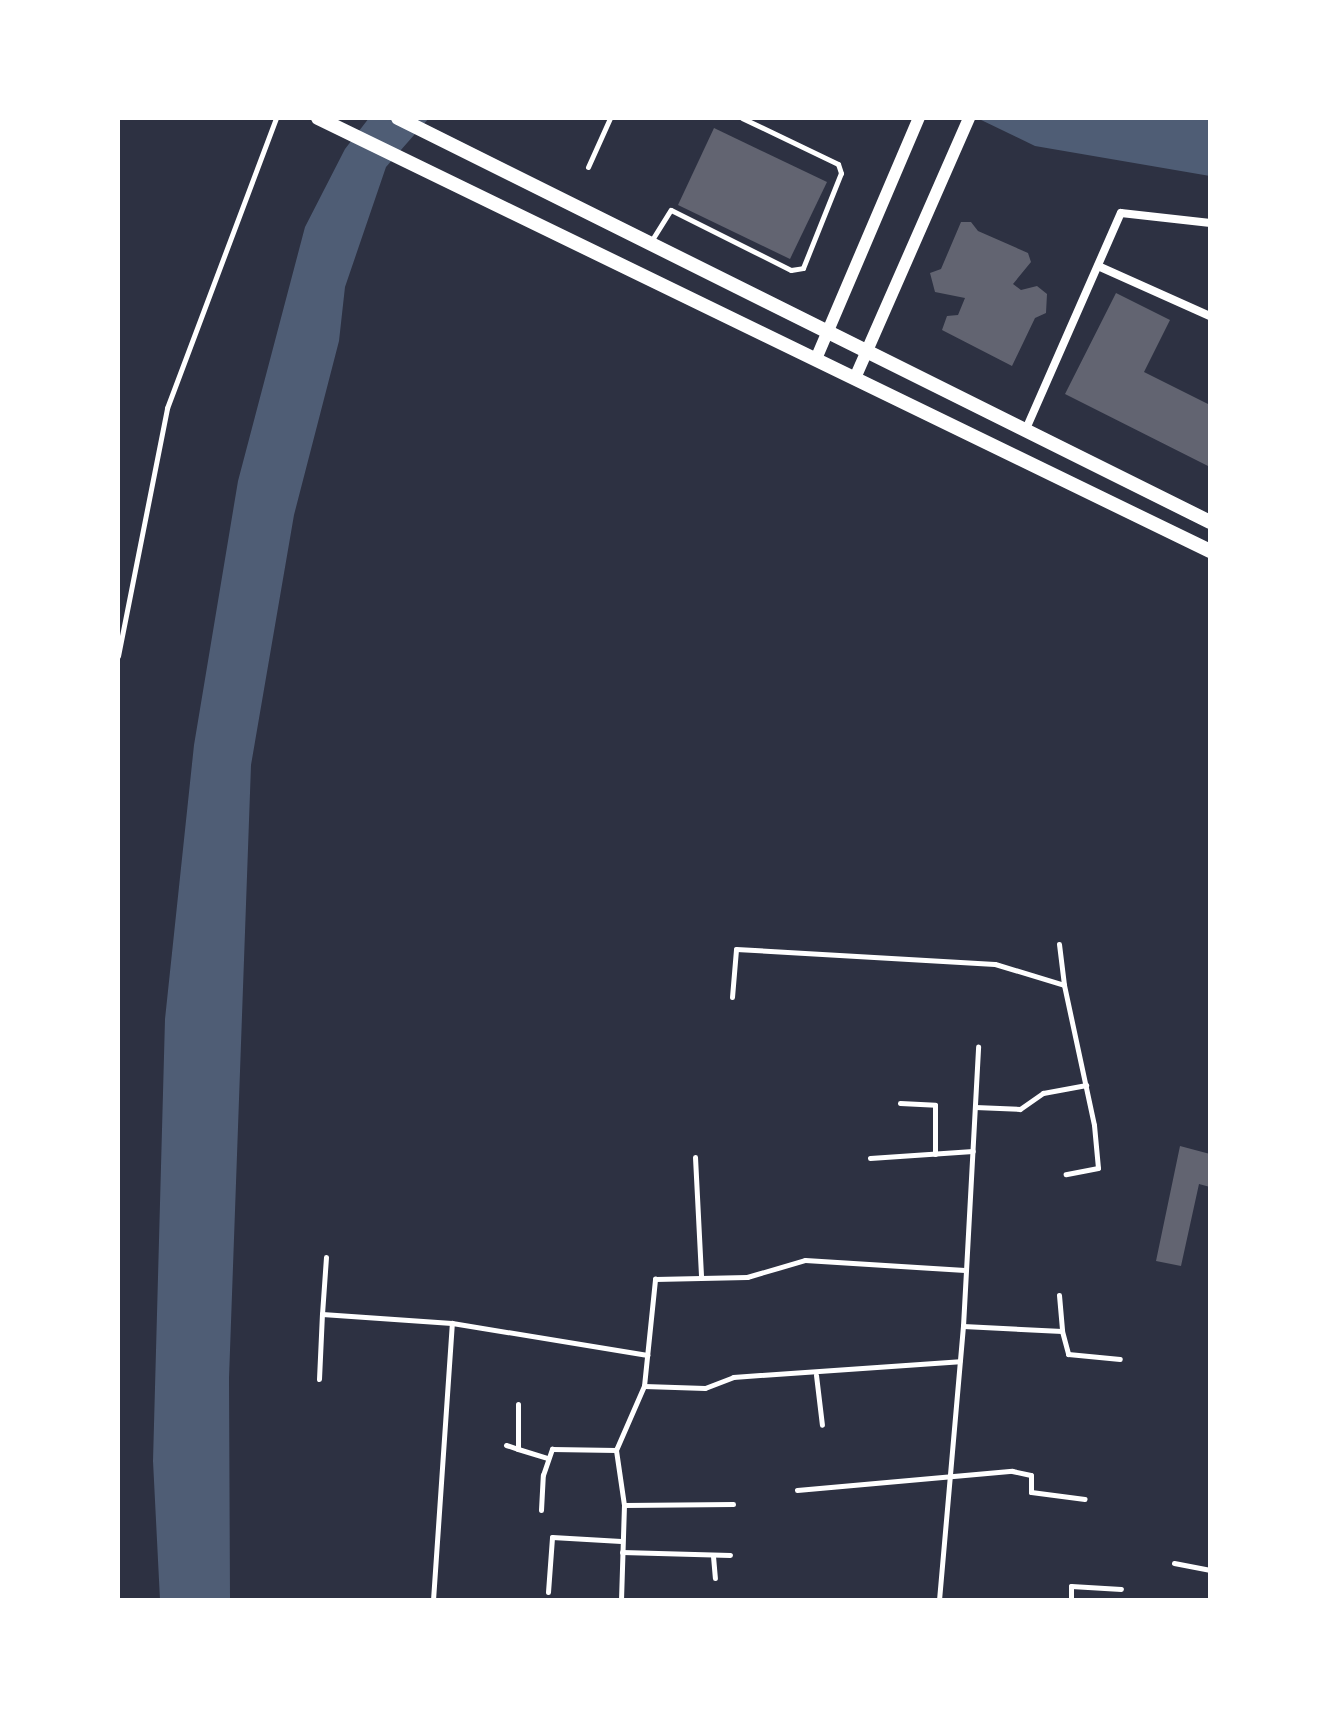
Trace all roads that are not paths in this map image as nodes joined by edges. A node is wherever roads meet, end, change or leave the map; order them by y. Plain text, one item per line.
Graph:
1 (276, 118) edge
2 (398, 118) edge
3 (610, 118) edge
4 (742, 118) edge
5 (919, 118) edge
6 (969, 118) edge
7 (323, 120) edge
8 (588, 167) dead end
9 (1210, 223) edge
10 (649, 244) junction
11 (1098, 266) junction
12 (1210, 316) edge
13 (829, 330) junction
14 (869, 349) junction
15 (816, 359) junction
16 (855, 378) junction
17 (1026, 429) junction
18 (1130, 481) junction
19 (1120, 507) junction
20 (1210, 522) edge
21 (1210, 551) edge
22 (118, 656) edge
23 (1059, 944) dead end
24 (1064, 985) junction
25 (732, 997) dead end
26 (978, 1046) dead end
27 (1086, 1085) junction
28 (900, 1103) dead end
29 (975, 1107) junction
30 (973, 1151) junction
31 (935, 1154) junction
32 (695, 1157) dead end
33 (870, 1158) dead end
34 (1066, 1174) dead end
35 (326, 1257) dead end
36 (965, 1270) junction
37 (701, 1276) junction
38 (1059, 1295) dead end
39 (322, 1314) junction
40 (452, 1323) junction
41 (963, 1326) junction
42 (1062, 1331) junction
43 (647, 1355) junction
44 (1120, 1359) dead end
45 (959, 1361) junction
46 (816, 1375) junction
47 (319, 1379) dead end
48 (644, 1386) junction
49 (518, 1404) dead end
50 (822, 1425) dead end
51 (506, 1445) dead end
52 (518, 1449) junction
53 (616, 1450) junction
54 (548, 1458) junction
55 (951, 1473) junction
56 (797, 1490) dead end
57 (1085, 1499) dead end
58 (733, 1504) dead end
59 (624, 1505) junction
60 (541, 1510) dead end
61 (621, 1541) junction
62 (622, 1552) junction
63 (730, 1555) dead end
64 (713, 1556) junction
65 (1174, 1563) dead end
66 (1210, 1570) edge
67 (715, 1578) dead end
68 (1121, 1589) dead end
69 (548, 1592) dead end
70 (433, 1600) edge
71 (621, 1600) edge
72 (939, 1600) edge
73 (1071, 1600) edge

1 - 22 lane
2 - 10 main road
3 - 8 lane
4 - 10 lane
5 - 13 main road
6 - 14 main road
7 - 15 main road
9 - 11 street
10 - 13 main road
11 - 12 street
11 - 17 street
13 - 14 main road
13 - 15 main road
14 - 16 main road
14 - 17 main road
15 - 16 main road
16 - 19 main road
17 - 18 main road
18 - 19 main road
18 - 20 main road
19 - 21 main road
23 - 24 lane
24 - 25 lane
24 - 27 lane
26 - 29 lane
27 - 29 lane
27 - 34 lane
28 - 31 lane
29 - 30 lane
30 - 31 lane
30 - 36 lane
31 - 33 lane
32 - 37 lane
35 - 39 lane
36 - 37 lane
36 - 41 lane
37 - 43 lane
38 - 42 lane
39 - 40 lane
39 - 47 lane
40 - 43 lane
40 - 70 lane
41 - 42 lane
41 - 45 lane
42 - 44 lane
43 - 48 lane
45 - 46 lane
45 - 55 lane
46 - 48 lane
46 - 50 lane
48 - 53 lane
49 - 52 lane
51 - 52 lane
52 - 54 lane
53 - 54 lane
53 - 59 lane
54 - 60 lane
55 - 56 lane
55 - 57 lane
55 - 72 lane
58 - 59 lane
59 - 61 lane
61 - 62 lane
61 - 69 lane
62 - 64 lane
62 - 71 lane
63 - 64 lane
64 - 67 lane
65 - 66 lane
68 - 73 lane

